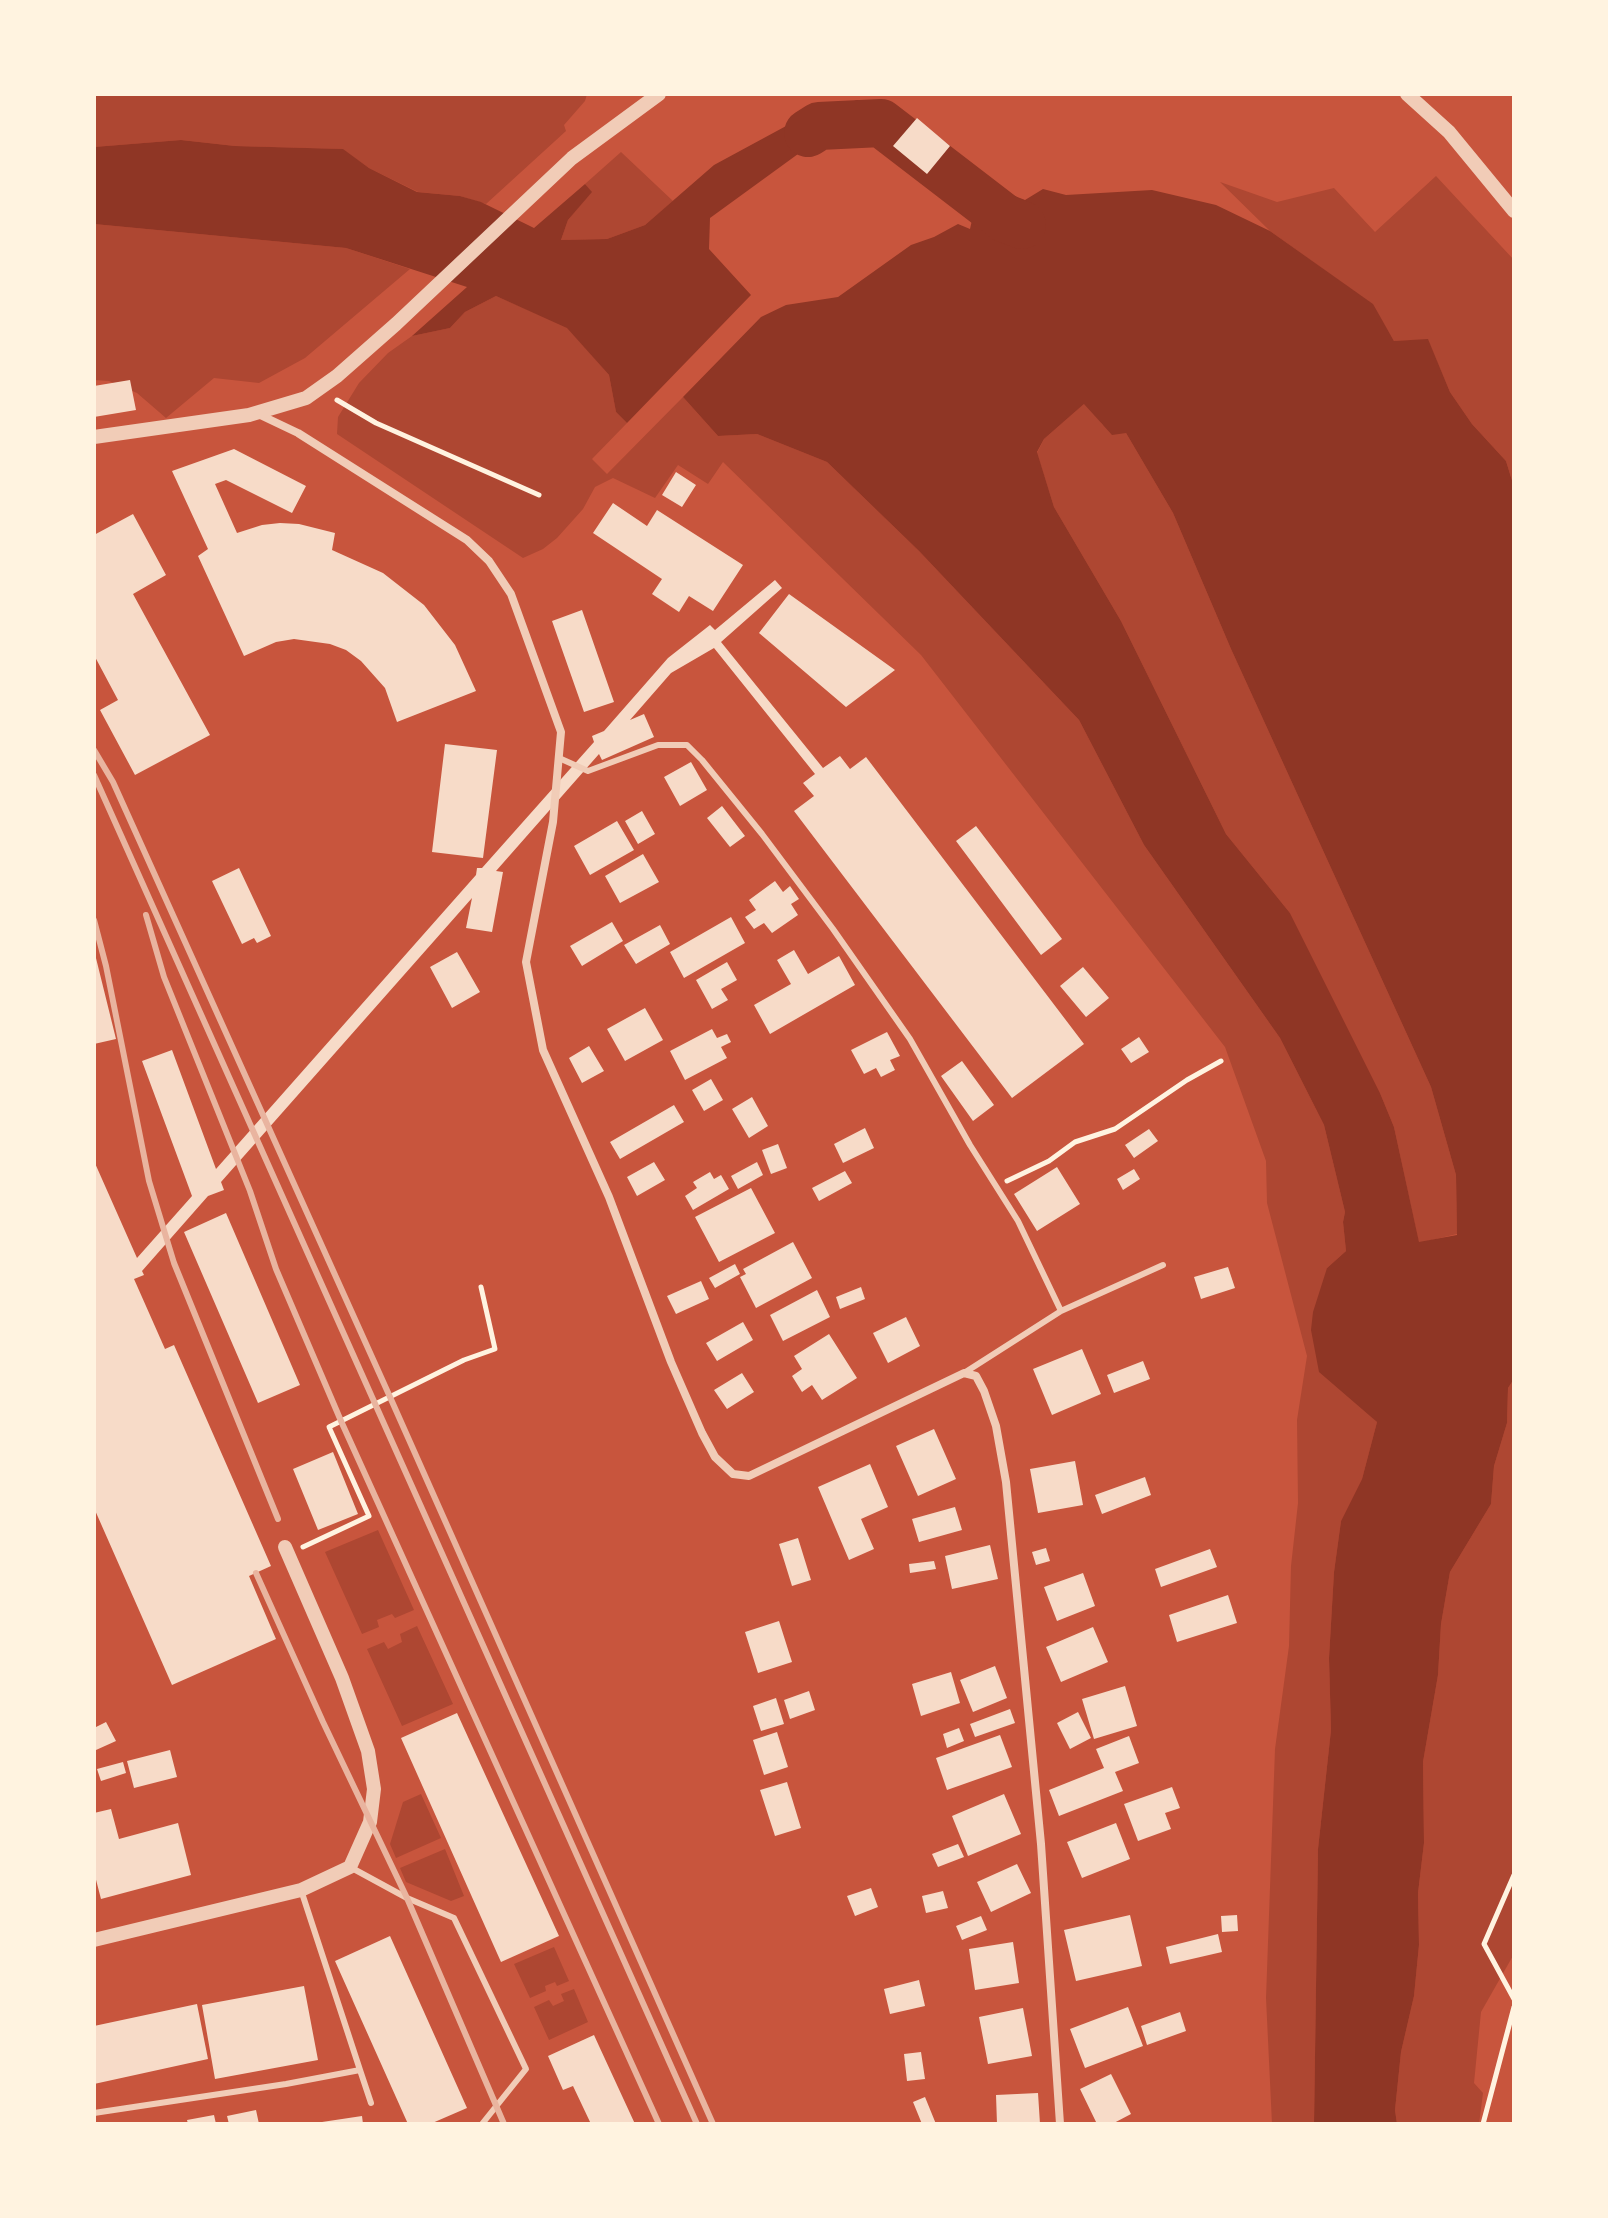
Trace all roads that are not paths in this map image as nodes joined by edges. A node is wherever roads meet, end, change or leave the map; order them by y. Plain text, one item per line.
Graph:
1 (659, 94) edge
2 (1407, 94) edge
3 (1514, 211) edge
4 (256, 413) junction
5 (94, 437) edge
6 (559, 758) junction
7 (1163, 1265) dead end
8 (1061, 1311) junction
9 (964, 1373) junction
10 (287, 1551) road end
11 (350, 1867) junction
12 (301, 1890) junction
13 (94, 1940) edge
14 (360, 2070) junction
15 (371, 2103) dead end
16 (94, 2113) edge
17 (482, 2124) edge
18 (1060, 2124) edge

1 - 4 street
2 - 3 street
4 - 5 street
4 - 6 street
6 - 8 lane
6 - 9 street
7 - 8 lane
8 - 9 lane
9 - 18 street
10 - 11 street
11 - 12 street
11 - 17 lane
12 - 13 street
12 - 14 lane
14 - 15 lane
14 - 16 lane

